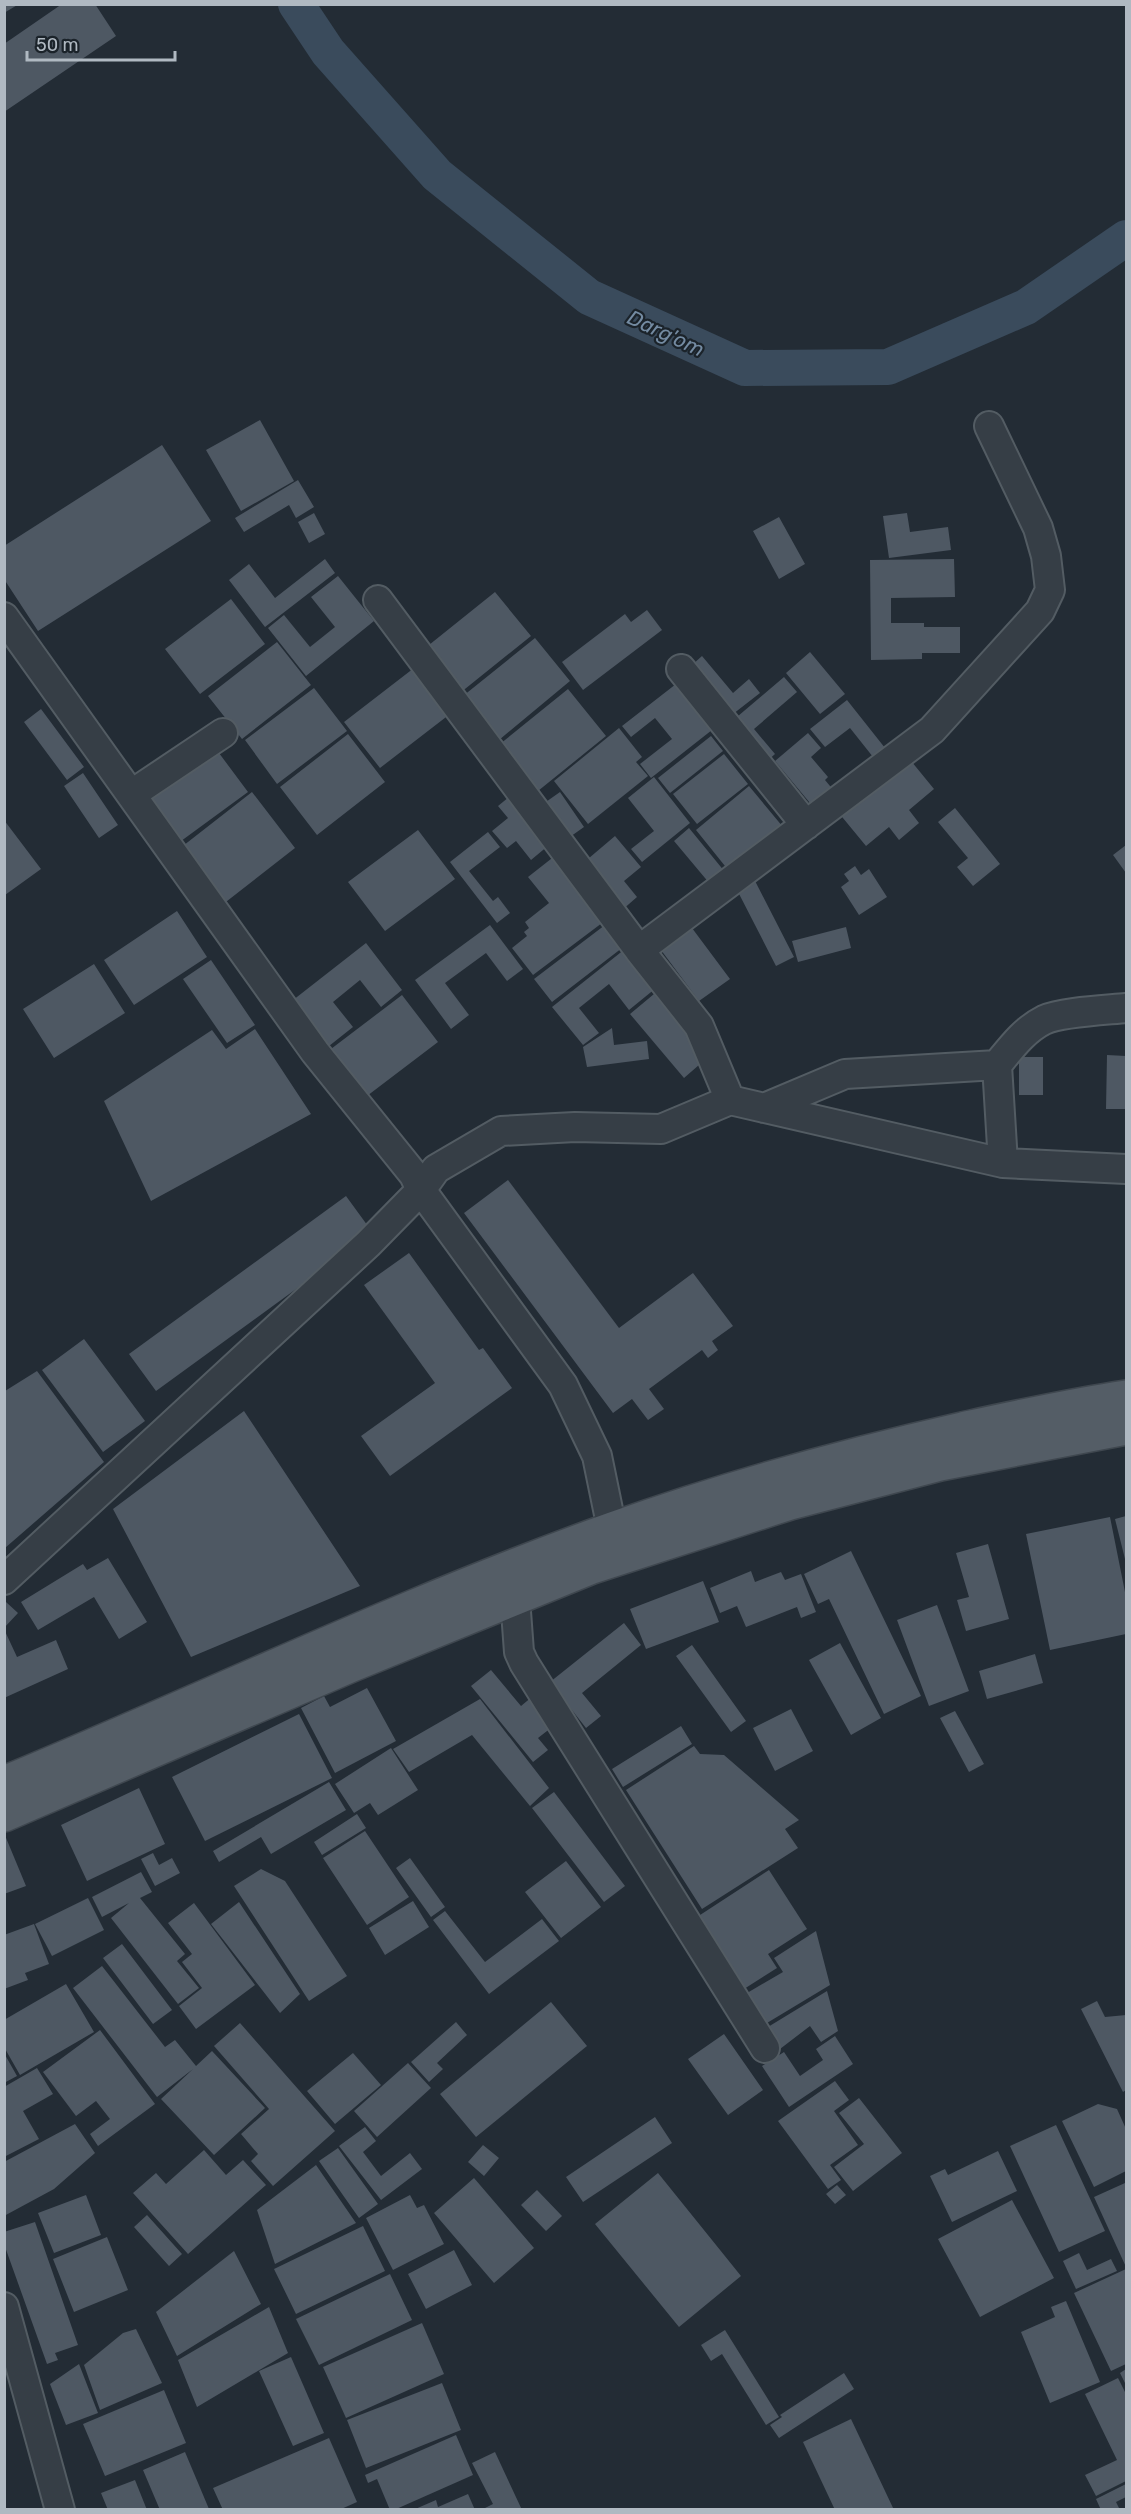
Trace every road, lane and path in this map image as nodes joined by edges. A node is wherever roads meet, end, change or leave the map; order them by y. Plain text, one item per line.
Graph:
1 (989, 426) dead end
2 (378, 600) dead end
3 (4, 617) edge
4 (681, 669) dead end
5 (223, 733) dead end
6 (132, 794) junction
7 (806, 825) junction
8 (639, 950) junction
9 (1126, 1008) edge
10 (997, 1065) junction
11 (729, 1100) junction
12 (764, 1108) junction
13 (1004, 1163) junction
14 (1126, 1169) edge
15 (421, 1190) junction
16 (1126, 1397) edge
17 (1126, 1428) edge
18 (612, 1529) junction
19 (4, 1580) edge
20 (515, 1598) junction
21 (205, 1713) junction
22 (4, 1783) edge
23 (4, 1815) edge
24 (765, 2048) dead end
25 (4, 2307) edge
26 (60, 2510) edge

1 - 7 street
2 - 8 street
3 - 6 street
4 - 7 street
5 - 6 street
6 - 15 street
7 - 8 street
8 - 11 street
9 - 10 street
10 - 12 street
10 - 13 street
11 - 12 street
11 - 15 street
12 - 13 street
13 - 14 street
15 - 18 street
15 - 19 street
16 - 18 main road
17 - 20 main road
18 - 21 main road
20 - 21 main road
20 - 24 street
21 - 22 main road
21 - 23 main road
25 - 26 street

